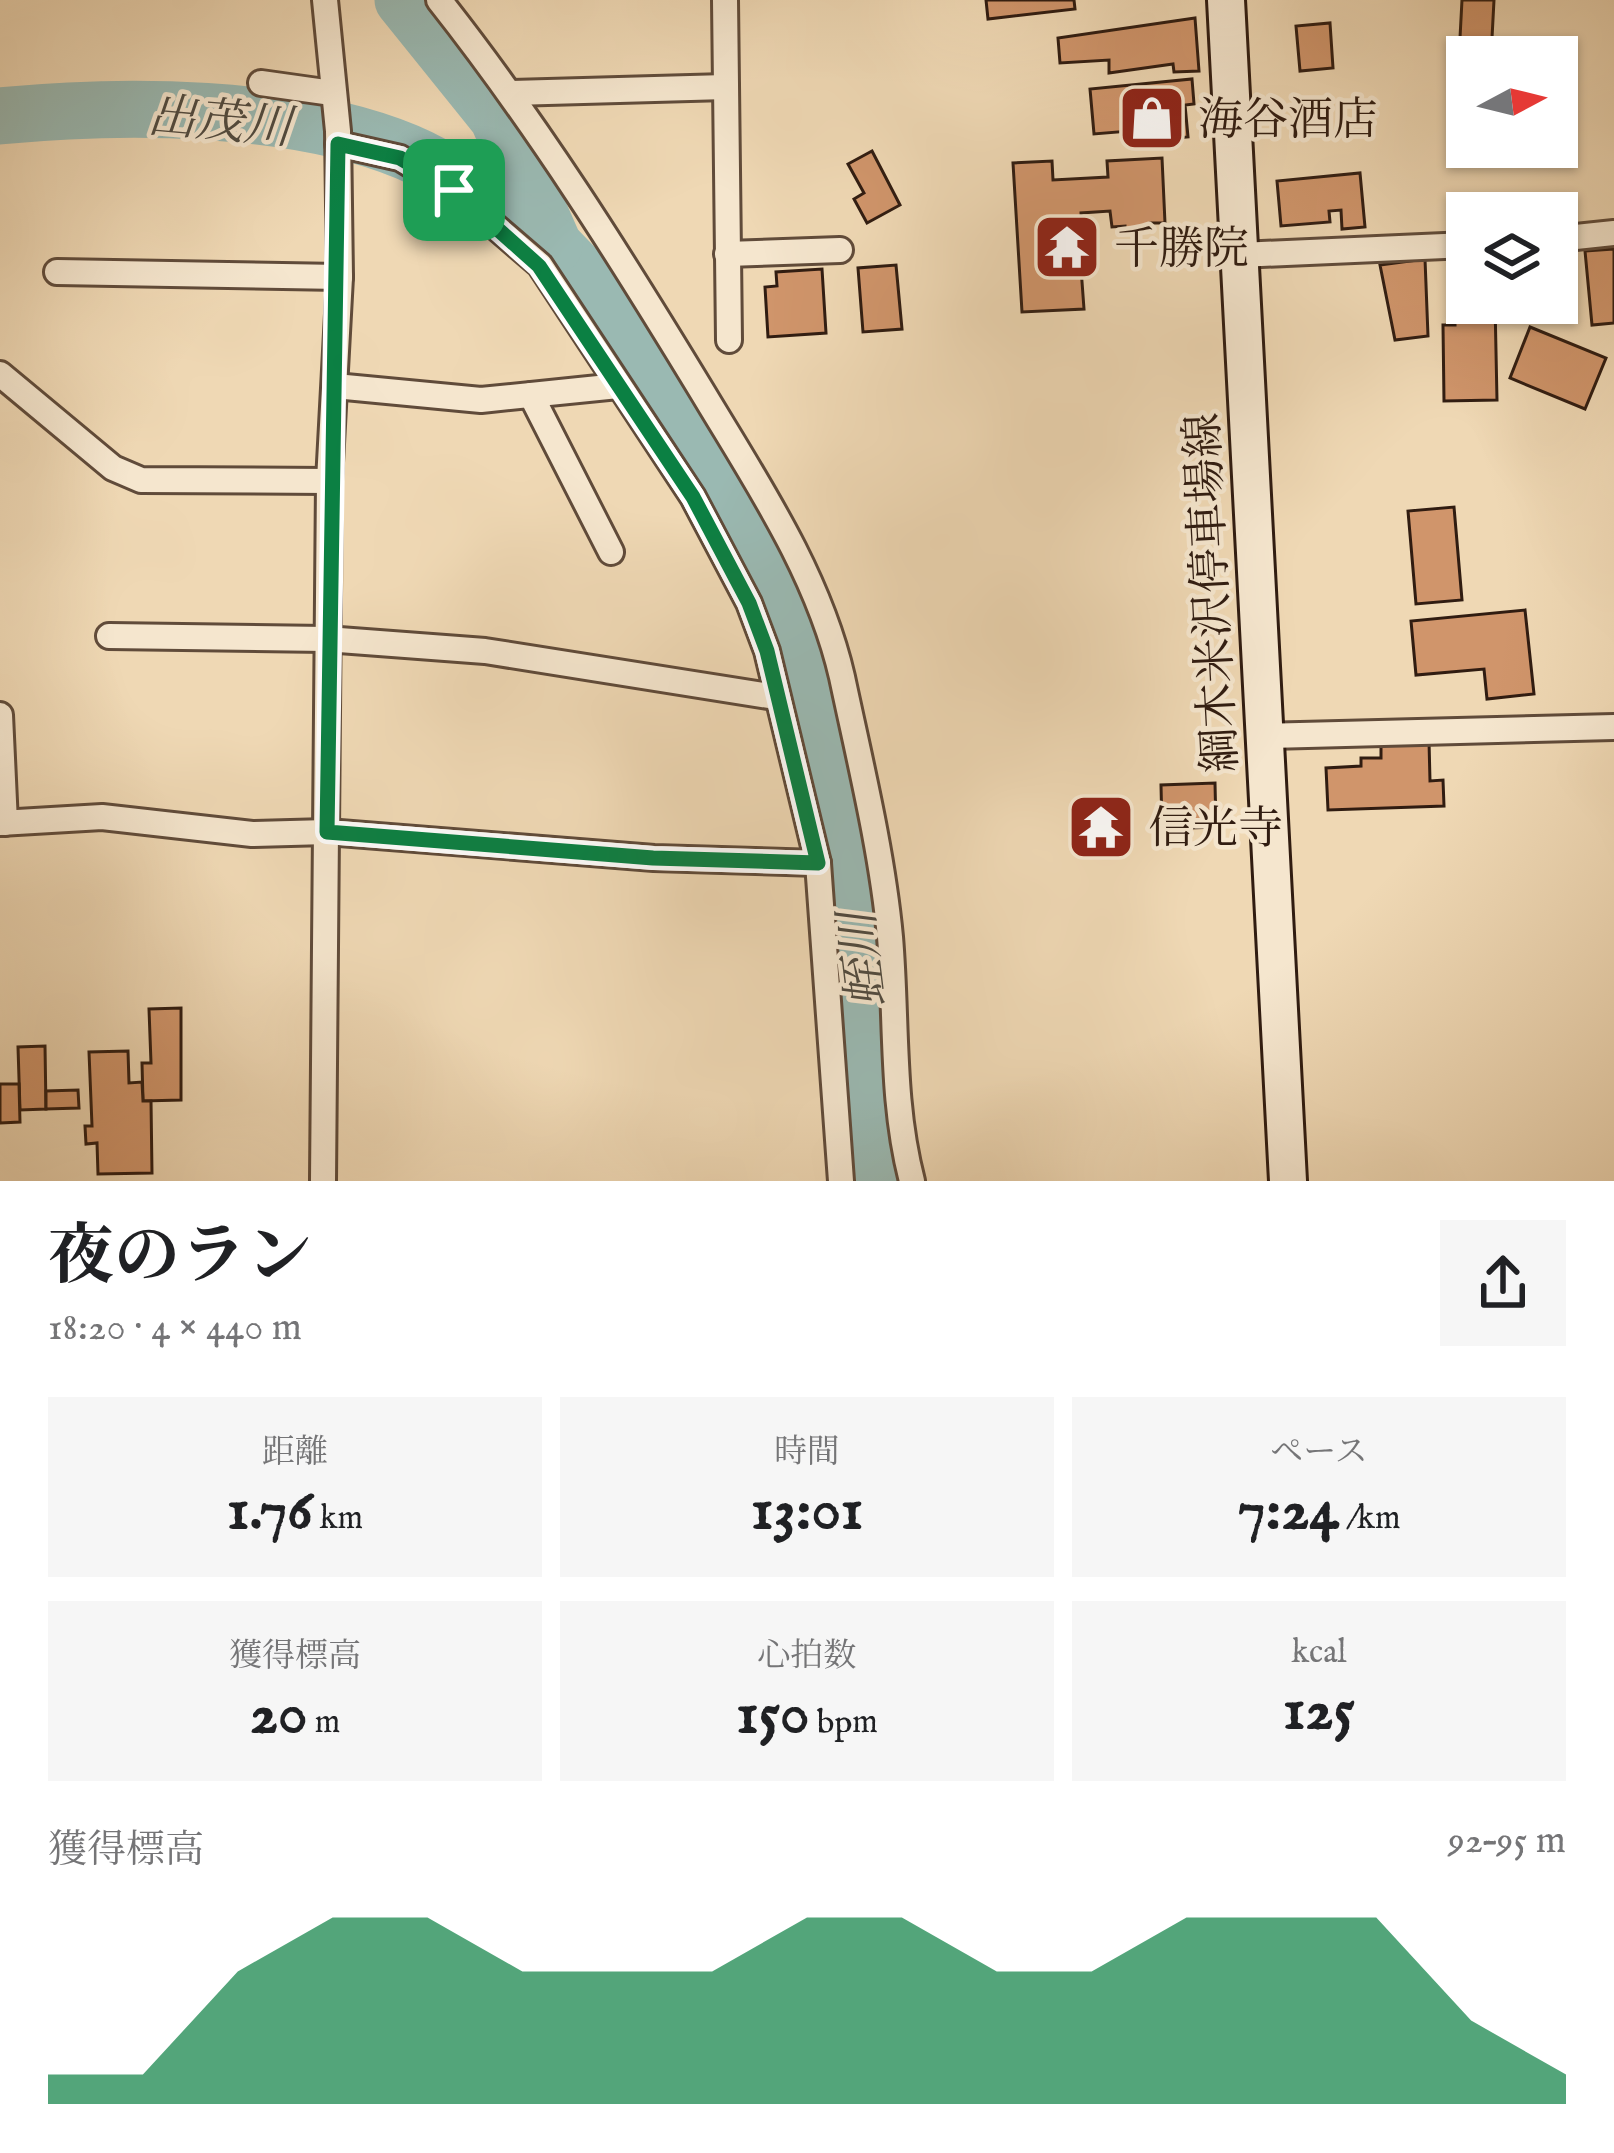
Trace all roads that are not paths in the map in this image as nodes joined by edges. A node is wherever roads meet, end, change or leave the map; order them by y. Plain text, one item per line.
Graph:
1 (439, 0) edge
2 (724, 0) edge
3 (1226, 0) edge
4 (322, 1) edge
5 (261, 83) dead end
6 (726, 87) junction
7 (512, 92) junction
8 (334, 98) junction
9 (338, 138) junction
10 (1614, 233) edge
11 (1578, 237) edge
12 (1446, 246) edge
13 (840, 250) dead end
14 (727, 254) junction
15 (1240, 255) junction
16 (57, 272) dead end
17 (340, 277) junction
18 (729, 340) dead end
19 (0, 374) edge
20 (334, 386) junction
21 (618, 386) junction
22 (531, 395) junction
23 (328, 481) junction
24 (611, 552) dead end
25 (109, 636) dead end
26 (326, 639) junction
27 (775, 697) junction
28 (0, 715) edge
29 (1614, 727) edge
30 (1265, 736) junction
31 (3, 823) edge
32 (327, 832) junction
33 (818, 863) junction
34 (322, 1181) edge
35 (841, 1181) edge
36 (912, 1181) edge
37 (1288, 1181) edge

1 - 7 street
2 - 6 street
3 - 15 main road, 綱木米沢停車場線
4 - 8 street
5 - 8 street
6 - 7 street
6 - 14 street
7 - 36 street
8 - 9 street
9 - 17 street
9 - 21 street
10 - 11 street
12 - 15 street
13 - 14 street
14 - 18 street
15 - 30 main road, 綱木米沢停車場線
16 - 17 street
17 - 20 street
19 - 23 street
20 - 22 street
20 - 23 street
21 - 22 street
21 - 27 street
22 - 24 street
23 - 26 street
25 - 26 street
26 - 27 street
26 - 32 street
27 - 33 street
28 - 31 street
29 - 30 street
30 - 37 main road, 綱木米沢停車場線
31 - 32 street
32 - 33 street
32 - 34 street
33 - 35 street

